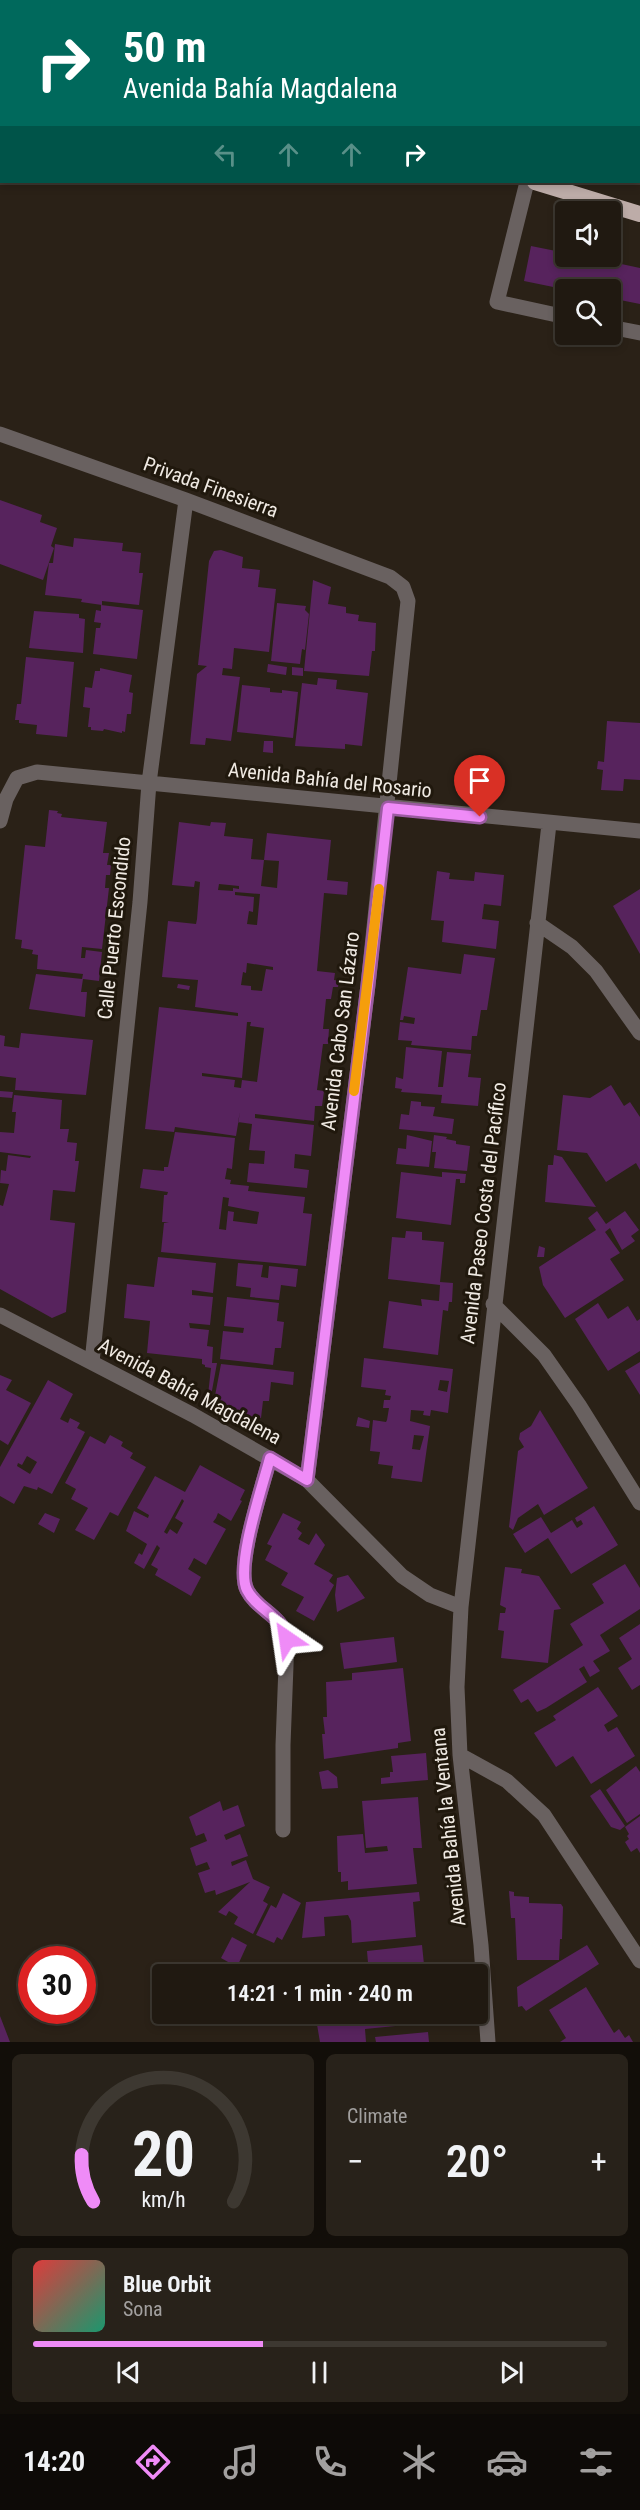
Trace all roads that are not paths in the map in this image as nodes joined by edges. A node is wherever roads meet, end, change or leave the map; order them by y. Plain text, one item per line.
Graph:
1 (527, 183) edge
2 (538, 183) edge
3 (640, 214) edge
4 (555, 315) edge
5 (621, 329) edge
6 (640, 333) edge
7 (0, 434) edge
8 (186, 500) junction
9 (403, 587) joint
10 (149, 783) junction
11 (388, 808) junction
12 (0, 821) edge
13 (549, 824) junction
14 (640, 831) edge
15 (537, 923) junction
16 (640, 1034) edge
17 (493, 1304) junction
18 (0, 1316) edge
19 (92, 1362) junction
20 (270, 1458) junction
21 (307, 1480) junction
22 (640, 1503) edge
23 (460, 1607) junction
24 (460, 1755) junction
25 (283, 1830) dead end
26 (640, 1960) edge
27 (488, 2042) edge

1 - 4 street
2 - 3 highway
5 - 6 street
7 - 8 street, Privada Finesierra
8 - 9 street, Privada Finesierra
8 - 10 street, Calle Puerto Escondido
9 - 11 street, Avenida Cabo San Lázaro
10 - 11 street, Avenida Bahía del Rosario
10 - 12 street, Avenida Bahía del Rosario
10 - 19 street, Calle Puerto Escondido
11 - 13 street, Avenida Bahía del Rosario
11 - 21 street, Avenida Cabo San Lázaro
13 - 14 street, Avenida Bahía del Rosario
13 - 15 street, Avenida Paseo Costa del Pacífico
15 - 16 street
15 - 17 street, Avenida Paseo Costa del Pacífico
17 - 22 street
17 - 23 street, Avenida Paseo Costa del Pacífico
18 - 19 street, Avenida Bahía Magdalena
19 - 20 street, Avenida Bahía Magdalena
20 - 21 street, Avenida Bahía Magdalena
20 - 25 street
21 - 23 street, Avenida Bahía Magdalena
23 - 24 street, Avenida Bahía la Ventana
24 - 26 street
24 - 27 street, Avenida Bahía la Ventana

